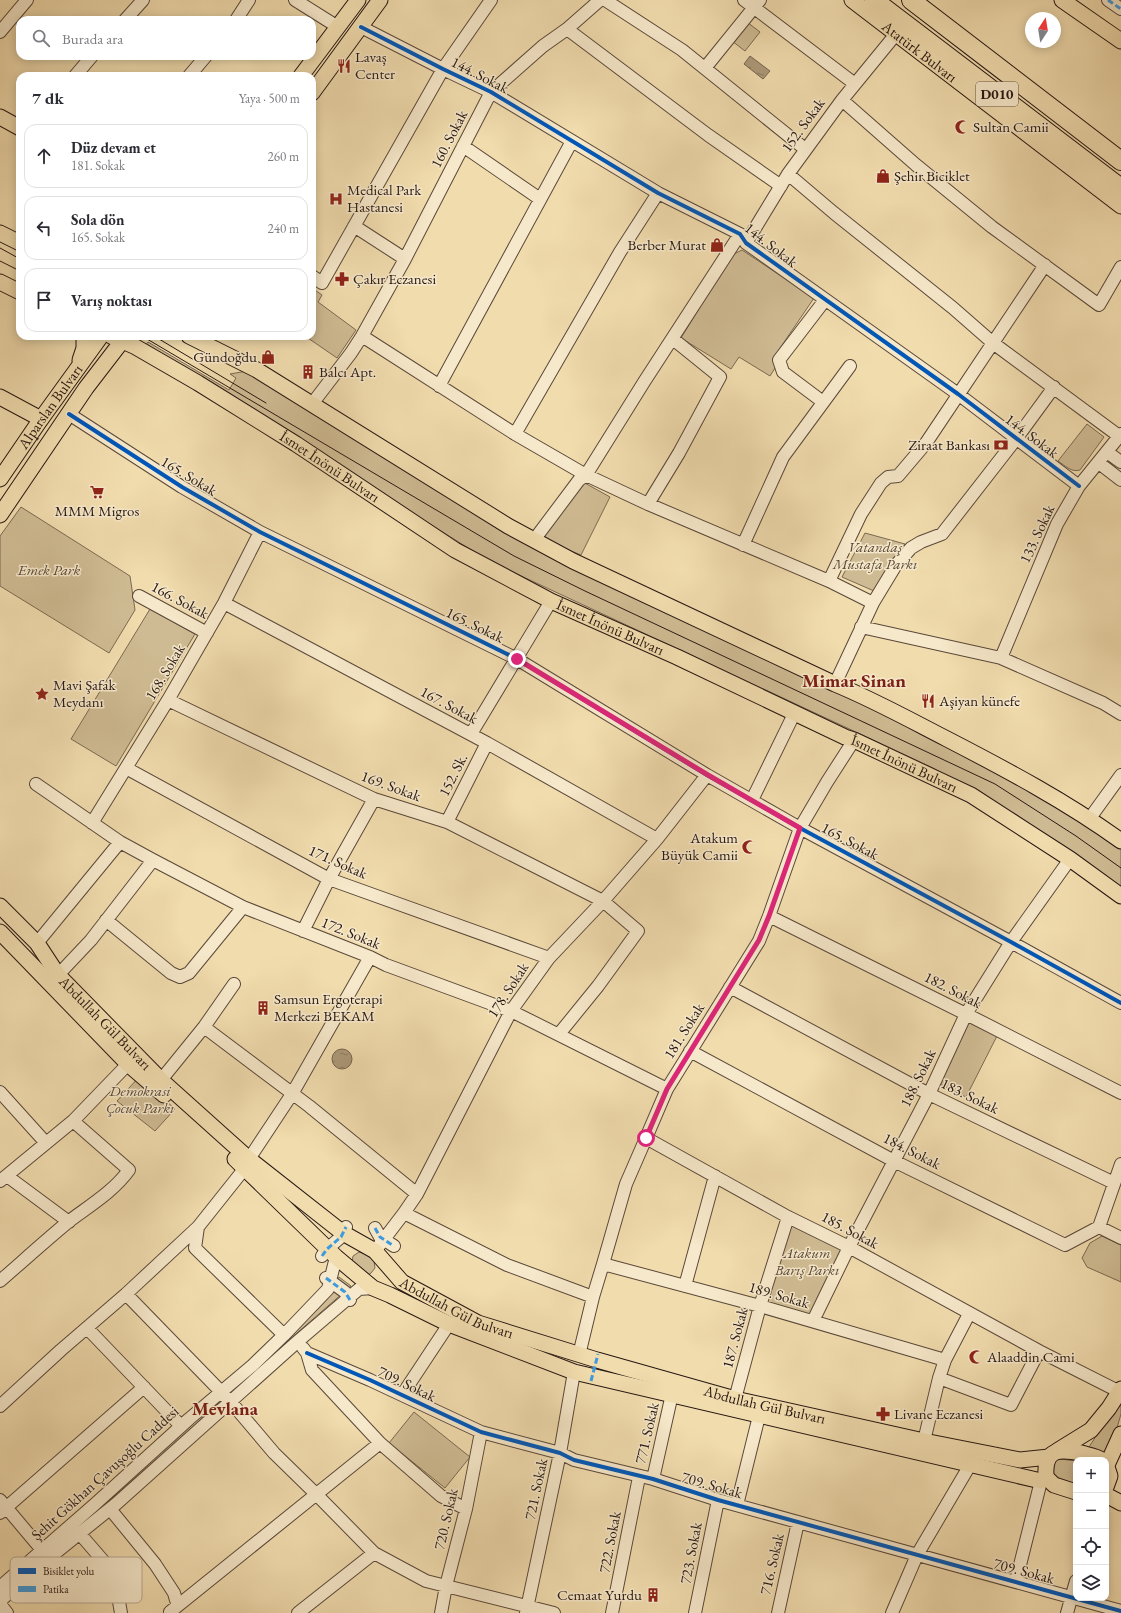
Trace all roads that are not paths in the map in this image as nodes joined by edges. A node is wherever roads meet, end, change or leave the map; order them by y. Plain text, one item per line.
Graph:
1 (27, 0) edge
2 (143, 0) edge
3 (249, 0) edge
4 (295, 0) edge
5 (358, 0) edge
6 (380, 0) edge
7 (491, 0) edge
8 (600, 0) edge
9 (605, 0) edge
10 (744, 0) edge
11 (852, 0) edge
12 (874, 0) edge
13 (911, 0) edge
14 (1062, 0) edge
15 (1108, 0) edge
16 (757, 4) edge
17 (1121, 9) edge
18 (129, 16) edge
19 (239, 16) edge
20 (338, 27) junction
21 (361, 27) junction
22 (567, 28) junction
23 (0, 32) edge
24 (896, 34) junction
25 (1121, 41) edge
26 (316, 56) edge
27 (89, 60) edge
28 (203, 60) edge
29 (313, 60) edge
30 (705, 68) junction
31 (443, 69) junction
32 (78, 72) edge
33 (192, 72) edge
34 (304, 72) edge
35 (855, 84) junction
36 (316, 88) edge
37 (491, 92) junction
38 (842, 100) junction
39 (0, 117) edge
40 (16, 126) edge
41 (572, 141) junction
42 (463, 146) junction
43 (805, 149) junction
44 (1121, 161) edge
45 (788, 174) junction
46 (781, 186) junction
47 (1121, 188) edge
48 (658, 193) junction
49 (540, 199) junction
50 (1121, 206) edge
51 (354, 226) junction
52 (0, 233) edge
53 (743, 238) junction
54 (16, 241) edge
55 (404, 259) junction
56 (1045, 265) junction
57 (1120, 270) edge
58 (316, 279) edge
59 (0, 282) edge
60 (16, 290) edge
61 (825, 300) junction
62 (362, 336) junction
63 (673, 339) junction
64 (84, 340) edge
65 (98, 340) edge
66 (118, 340) edge
67 (123, 340) edge
68 (200, 340) edge
69 (993, 343) junction
70 (850, 366) dead end
71 (77, 368) junction
72 (439, 386) junction
73 (1054, 387) junction
74 (958, 394) junction
75 (0, 397) edge
76 (822, 402) junction
77 (312, 404) junction
78 (68, 414) junction
79 (41, 419) junction
80 (515, 434) junction
81 (1120, 435) edge
82 (1016, 439) junction
83 (1107, 452) junction
84 (1121, 462) edge
85 (1099, 463) junction
86 (586, 474) junction
87 (0, 479) edge
88 (1121, 480) edge
89 (1079, 486) junction
90 (648, 504) junction
91 (0, 515) edge
92 (260, 532) junction
93 (534, 540) junction
94 (743, 545) junction
95 (829, 581) junction
96 (139, 596) dead end
97 (551, 601) junction
98 (224, 603) junction
99 (873, 603) junction
100 (861, 627) junction
101 (207, 633) junction
102 (1001, 658) junction
103 (517, 659) junction
104 (835, 684) junction
105 (168, 700) junction
106 (794, 714) junction
107 (1121, 714) edge
108 (471, 734) junction
109 (854, 740) junction
110 (487, 743) junction
111 (126, 768) junction
112 (708, 775) junction
113 (1121, 775) edge
114 (36, 784) dead end
115 (374, 799) junction
116 (752, 800) junction
117 (1090, 818) junction
118 (447, 822) junction
119 (92, 823) junction
120 (800, 828) junction
121 (657, 839) junction
122 (1121, 841) edge
123 (120, 842) junction
124 (1070, 859) junction
125 (153, 860) junction
126 (329, 879) junction
127 (1121, 896) edge
128 (603, 901) junction
129 (0, 906) edge
130 (244, 907) junction
131 (769, 916) junction
132 (106, 920) junction
133 (303, 931) junction
134 (0, 932) edge
135 (1011, 942) junction
136 (37, 943) junction
137 (370, 958) junction
138 (549, 958) junction
139 (58, 975) junction
140 (234, 984) dead end
141 (730, 988) junction
142 (1121, 1002) edge
143 (511, 1011) junction
144 (966, 1014) junction
145 (204, 1027) junction
146 (559, 1034) junction
147 (690, 1051) junction
148 (128, 1064) junction
149 (161, 1080) junction
150 (667, 1089) junction
151 (0, 1092) edge
152 (1121, 1093) edge
153 (292, 1094) junction
154 (929, 1094) junction
155 (73, 1121) junction
156 (646, 1138) junction
157 (46, 1142) junction
158 (894, 1161) junction
159 (247, 1164) junction
160 (1121, 1164) edge
161 (715, 1176) junction
162 (3, 1179) edge
163 (1114, 1183) junction
164 (417, 1194) junction
165 (404, 1213) junction
166 (788, 1216) junction
167 (69, 1222) junction
168 (198, 1227) junction
169 (1100, 1227) junction
170 (375, 1228) dead end
171 (344, 1230) junction
172 (1121, 1238) edge
173 (385, 1246) junction
174 (849, 1247) junction
175 (328, 1254) junction
176 (604, 1264) junction
177 (328, 1280) junction
178 (0, 1281) edge
179 (684, 1286) junction
180 (373, 1288) junction
181 (126, 1294) junction
182 (593, 1297) junction
183 (349, 1299) junction
184 (760, 1306) junction
185 (969, 1314) junction
186 (813, 1321) junction
187 (449, 1324) junction
188 (87, 1328) junction
189 (284, 1335) junction
190 (297, 1342) junction
191 (1039, 1351) junction
192 (307, 1353) junction
193 (580, 1355) junction
194 (598, 1357) junction
195 (945, 1360) junction
196 (574, 1372) junction
197 (592, 1378) junction
198 (939, 1378) junction
199 (144, 1387) junction
200 (1120, 1390) edge
201 (220, 1393) junction
202 (672, 1394) junction
203 (402, 1395) junction
204 (735, 1400) junction
205 (230, 1401) junction
206 (0, 1406) edge
207 (759, 1416) junction
208 (181, 1426) junction
209 (481, 1432) junction
210 (1121, 1434) edge
211 (924, 1441) junction
212 (380, 1443) junction
213 (560, 1453) junction
214 (1052, 1455) junction
215 (1096, 1457) edge
216 (970, 1465) junction
217 (1109, 1472) edge
218 (639, 1477) junction
219 (1044, 1479) junction
220 (652, 1480) junction
221 (1073, 1491) edge
222 (316, 1494) junction
223 (1109, 1497) edge
224 (718, 1500) junction
225 (1121, 1503) edge
226 (737, 1505) junction
227 (2, 1507) edge
228 (110, 1509) junction
229 (466, 1509) junction
230 (798, 1522) junction
231 (80, 1534) junction
232 (42, 1550) junction
233 (374, 1552) junction
234 (917, 1555) junction
235 (34, 1557) edge
236 (51, 1557) edge
237 (100, 1557) edge
238 (10, 1578) edge
239 (1016, 1581) junction
240 (446, 1586) junction
241 (0, 1587) edge
242 (10, 1592) edge
243 (1073, 1593) edge
244 (1072, 1597) junction
245 (0, 1601) edge
246 (119, 1603) edge
247 (180, 1603) junction
248 (0, 1604) edge
249 (527, 1610) edge
250 (1121, 1611) edge
251 (7, 1613) edge
252 (121, 1613) edge
253 (167, 1613) edge
254 (298, 1613) edge
255 (441, 1613) edge
256 (554, 1613) edge
257 (612, 1613) edge
258 (695, 1613) edge
259 (778, 1613) edge
260 (892, 1613) edge
261 (1067, 1613) edge

1 - 23 street
2 - 18 street
3 - 19 street
4 - 20 street
5 - 20 main road
6 - 21 main road
7 - 31 street
8 - 22 street, 160. Sokak
9 - 30 street
10 - 16 street
11 - 24 main road, Atatürk Bulvarı
12 - 47 highway, Atatürk Bulvarı / D010
13 - 44 highway, D010
14 - 25 main road
15 - 17 street
16 - 30 street
16 - 35 street
20 - 21 main road
20 - 26 main road
21 - 31 street, 144. Sokak
21 - 36 main road
22 - 37 street, 160. Sokak
22 - 46 street
24 - 35 street, 152. Sokak
24 - 50 main road, Atatürk Bulvarı
27 - 32 street
28 - 33 street
29 - 34 main road
30 - 43 street
31 - 37 street, 144. Sokak
31 - 51 street
35 - 38 street, 152. Sokak
37 - 41 street, 144. Sokak
37 - 42 street, 160. Sokak
38 - 43 street, 152. Sokak
38 - 56 street
39 - 40 main road
41 - 48 street, 144. Sokak
41 - 49 street
42 - 49 street
42 - 55 street, 160. Sokak
43 - 45 street, 152. Sokak
45 - 46 street, 152. Sokak
45 - 69 street
46 - 53 street, 152. Sokak
48 - 53 street, 144. Sokak
48 - 80 street
49 - 72 street
51 - 55 street
51 - 58 street
52 - 54 main road
53 - 61 street, 144. Sokak
53 - 63 street, 152. Sokak
55 - 62 street, 160. Sokak
56 - 57 street
56 - 69 street
59 - 60 main road
61 - 74 street, 144. Sokak
61 - 76 street
62 - 72 street
62 - 77 street, 160. Sokak
63 - 86 street, 152. Sokak
63 - 90 street
64 - 71 main road
65 - 71 main road, Alparslan Bulvarı
66 - 78 main road, Alparslan Bulvarı
67 - 97 main road, İsmet İnönü Bulvarı
68 - 77 main road
69 - 73 street
69 - 74 street
70 - 76 street
71 - 79 main road, Alparslan Bulvarı
72 - 80 street
73 - 81 street
73 - 82 street
74 - 82 street, 144. Sokak
74 - 95 street
75 - 79 main road
76 - 94 street
77 - 93 main road
78 - 91 main road, Alparslan Bulvarı
78 - 92 street, 165. Sokak
79 - 87 main road, Alparslan Bulvarı
80 - 86 street
81 - 83 street, 133. Sokak
82 - 89 street, 144. Sokak
82 - 99 street
83 - 84 street
83 - 85 street, 133. Sokak
85 - 88 street
85 - 89 street, 133. Sokak
86 - 90 street
86 - 93 street, 152. Sokak
89 - 102 street, 133. Sokak
90 - 94 street
92 - 98 street, 168. Sokak
92 - 103 street, 165. Sokak
93 - 104 main road
94 - 95 street
95 - 99 street
96 - 101 street, 166. Sokak
97 - 103 street, 152. Sk.
97 - 106 main road, İsmet İnönü Bulvarı
98 - 101 street, 168. Sokak
98 - 108 street, 167. Sokak
99 - 100 street
100 - 102 street
100 - 104 street
101 - 105 street, 168. Sokak
102 - 107 street
103 - 108 street, 152. Sk.
103 - 112 street, 165. Sokak
104 - 117 main road
105 - 111 street, 168. Sokak
105 - 115 street, 169. Sokak
106 - 109 main road, İsmet İnönü Bulvarı
106 - 116 street
108 - 110 street, 167. Sokak
109 - 120 street, 181. Sokak
109 - 124 main road, İsmet İnönü Bulvarı
110 - 118 street, 152. Sk.
110 - 121 street, 167. Sokak
111 - 119 street, 168. Sokak
111 - 126 street, 171. Sokak
112 - 116 street, 165. Sokak
112 - 121 street, 178. Sokak
113 - 117 street
114 - 119 street, 172. Sokak
115 - 118 street, 169. Sokak
115 - 126 street
116 - 120 street, 165. Sokak
117 - 122 main road
118 - 128 street, 169. Sokak
119 - 123 street, 172. Sokak
120 - 131 street, 181. Sokak
120 - 135 street, 165. Sokak
121 - 128 street, 178. Sokak
123 - 125 street, 172. Sokak
123 - 136 street
124 - 127 main road, İsmet İnönü Bulvarı
124 - 135 street, 188. Sokak
125 - 130 street, 172. Sokak
125 - 132 street
126 - 133 street
126 - 138 street, 171. Sokak
128 - 138 street, 178. Sokak
128 - 146 street, 169. Sokak
129 - 136 main road, Abdullah Gül Bulvarı
130 - 132 street
130 - 133 street, 172. Sokak
131 - 141 street, 181. Sokak
131 - 144 street, 182. Sokak
132 - 139 street
133 - 137 street, 172. Sokak
134 - 148 main road, Abdullah Gül Bulvarı
135 - 142 street, 165. Sokak
135 - 144 street, 188. Sokak
136 - 139 main road, Abdullah Gül Bulvarı
137 - 143 street, 172. Sokak
137 - 153 street
138 - 143 street, 178. Sokak
139 - 149 main road, Abdullah Gül Bulvarı
140 - 145 street
141 - 147 street, 181. Sokak
141 - 154 street, 183. Sokak
143 - 146 street, 172. Sokak
143 - 164 street, 178. Sokak
144 - 152 street, 182. Sokak
144 - 154 street, 188. Sokak
145 - 149 street
145 - 153 street
146 - 150 street, 172. Sokak
147 - 150 street, 181. Sokak
147 - 158 street, 184. Sokak
148 - 155 street
148 - 159 main road, Abdullah Gül Bulvarı
149 - 159 main road, Abdullah Gül Bulvarı
150 - 156 street, 181. Sokak
151 - 157 street
153 - 159 street
153 - 164 street
154 - 158 street, 188. Sokak
154 - 163 street, 183. Sokak
155 - 157 street
155 - 167 street
156 - 161 street, 185. Sokak
156 - 176 street, 181. Sokak
157 - 162 street
158 - 169 street, 184. Sokak
158 - 174 street, 188. Sokak
159 - 168 street
159 - 171 main road, Abdullah Gül Bulvarı
159 - 175 main road, Abdullah Gül Bulvarı
160 - 163 street
161 - 166 street, 185. Sokak
161 - 179 street
162 - 167 street
163 - 169 street
164 - 165 street, 178. Sokak
165 - 173 street, 178. Sokak
165 - 182 street
166 - 174 street, 185. Sokak
166 - 184 street, 187. Sokak
167 - 178 street
168 - 181 street
168 - 189 street
169 - 172 street
170 - 173 street
171 - 173 main road, Abdullah Gül Bulvarı
171 - 175 street
173 - 193 main road, Abdullah Gül Bulvarı
174 - 185 street, 185. Sokak
174 - 186 street, 188. Sokak
175 - 177 street, Şehit Gökhan Çavuşoğlu Caddesi
175 - 180 main road, Abdullah Gül Bulvarı
176 - 179 street, 189. Sokak
176 - 182 street, 181. Sokak
177 - 183 street
177 - 189 street, Şehit Gökhan Çavuşoğlu Caddesi
179 - 184 street, 189. Sokak
180 - 183 street
180 - 187 main road, Abdullah Gül Bulvarı
181 - 188 street
181 - 201 street
182 - 193 street, 181. Sokak
183 - 190 street
184 - 186 street, 189. Sokak
184 - 204 street, 187. Sokak
185 - 191 street, 185. Sokak
185 - 195 street
186 - 195 street, 189. Sokak
187 - 196 main road, Abdullah Gül Bulvarı
187 - 203 street
188 - 199 street
188 - 206 street
189 - 201 street, Şehit Gökhan Çavuşoğlu Caddesi
190 - 192 street
190 - 205 street
191 - 198 street
191 - 200 street, 185. Sokak
192 - 203 street, 709. Sokak
192 - 212 street
193 - 194 main road, Abdullah Gül Bulvarı
194 - 197 street
194 - 204 main road, Abdullah Gül Bulvarı
195 - 198 street
196 - 197 main road, Abdullah Gül Bulvarı
196 - 213 street, 721. Sokak
197 - 202 main road, Abdullah Gül Bulvarı
198 - 211 street
199 - 208 street
199 - 227 street
200 - 214 main road
201 - 205 street
201 - 208 street, Şehit Gökhan Çavuşoğlu Caddesi
202 - 207 main road, Abdullah Gül Bulvarı
202 - 220 street, 771. Sokak
203 - 209 street, 709. Sokak
204 - 211 main road, Abdullah Gül Bulvarı
205 - 222 street
205 - 228 street
207 - 216 main road, Abdullah Gül Bulvarı
207 - 226 street
208 - 232 street, Şehit Gökhan Çavuşoğlu Caddesi
209 - 213 street, 709. Sokak
209 - 229 street, 720. Sokak
210 - 217 main road
211 - 214 main road, Abdullah Gül Bulvarı
212 - 222 street
212 - 229 street
213 - 218 street, 709. Sokak
213 - 249 street, 721. Sokak
214 - 215 main road, Abdullah Gül Bulvarı
214 - 219 main road
216 - 219 main road, Abdullah Gül Bulvarı
216 - 234 street
218 - 220 street, 709. Sokak
218 - 257 street, 722. Sokak
219 - 221 main road
219 - 239 street
220 - 224 street, 709. Sokak
222 - 233 street
222 - 247 street
223 - 225 main road
224 - 226 street, 709. Sokak
224 - 258 street, 723. Sokak
226 - 230 street, 709. Sokak
227 - 232 street
228 - 231 street
228 - 247 street
229 - 240 street, 720. Sokak
230 - 234 street, 709. Sokak
230 - 259 street, 716. Sokak
231 - 236 street
231 - 237 street
232 - 235 street, Şehit Gökhan Çavuşoğlu Caddesi
233 - 240 street
233 - 254 street
234 - 239 street, 709. Sokak
234 - 260 street
238 - 241 street, Şehit Gökhan Çavuşoğlu Caddesi
239 - 244 street, 709. Sokak
240 - 249 street
240 - 255 street, 720. Sokak
242 - 245 street
243 - 244 street
244 - 250 street, 709. Sokak
244 - 261 street
246 - 252 street
247 - 253 street
248 - 251 street
249 - 256 street

